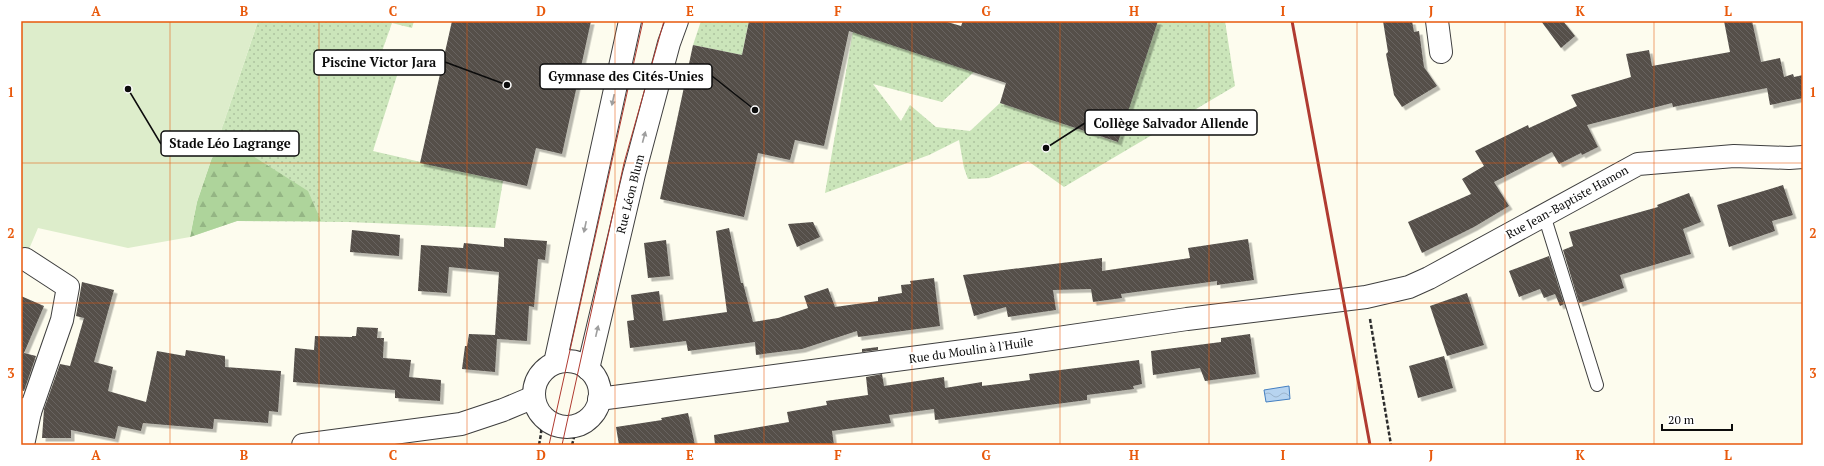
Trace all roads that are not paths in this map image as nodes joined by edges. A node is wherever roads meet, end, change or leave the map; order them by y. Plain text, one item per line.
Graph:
1 (630, 21) edge
2 (677, 21) edge
3 (1437, 21) edge
4 (1441, 52) dead end
5 (1803, 157) edge
6 (1544, 215) junction
7 (25, 259) dead end
8 (1343, 300) joint
9 (555, 363) junction
10 (588, 369) junction
11 (1597, 385) dead end
12 (599, 399) junction
13 (538, 406) junction
14 (25, 411) edge
15 (575, 435) edge
16 (23, 445) edge
17 (303, 445) edge

1 -> 9 street
10 -> 2 street, Rue Léon Blum
3 - 4 street
5 - 6 street, Rue Jean-Baptiste Hamon
6 - 8 street, Rue Jean-Baptiste Hamon
6 - 11 lane
7 - 14 street
8 - 12 street, Rue du Moulin à l'Huile
9 - 10 street
9 - 13 street
10 - 12 street
12 - 15 street
13 - 15 street
13 - 17 street
14 - 16 street

